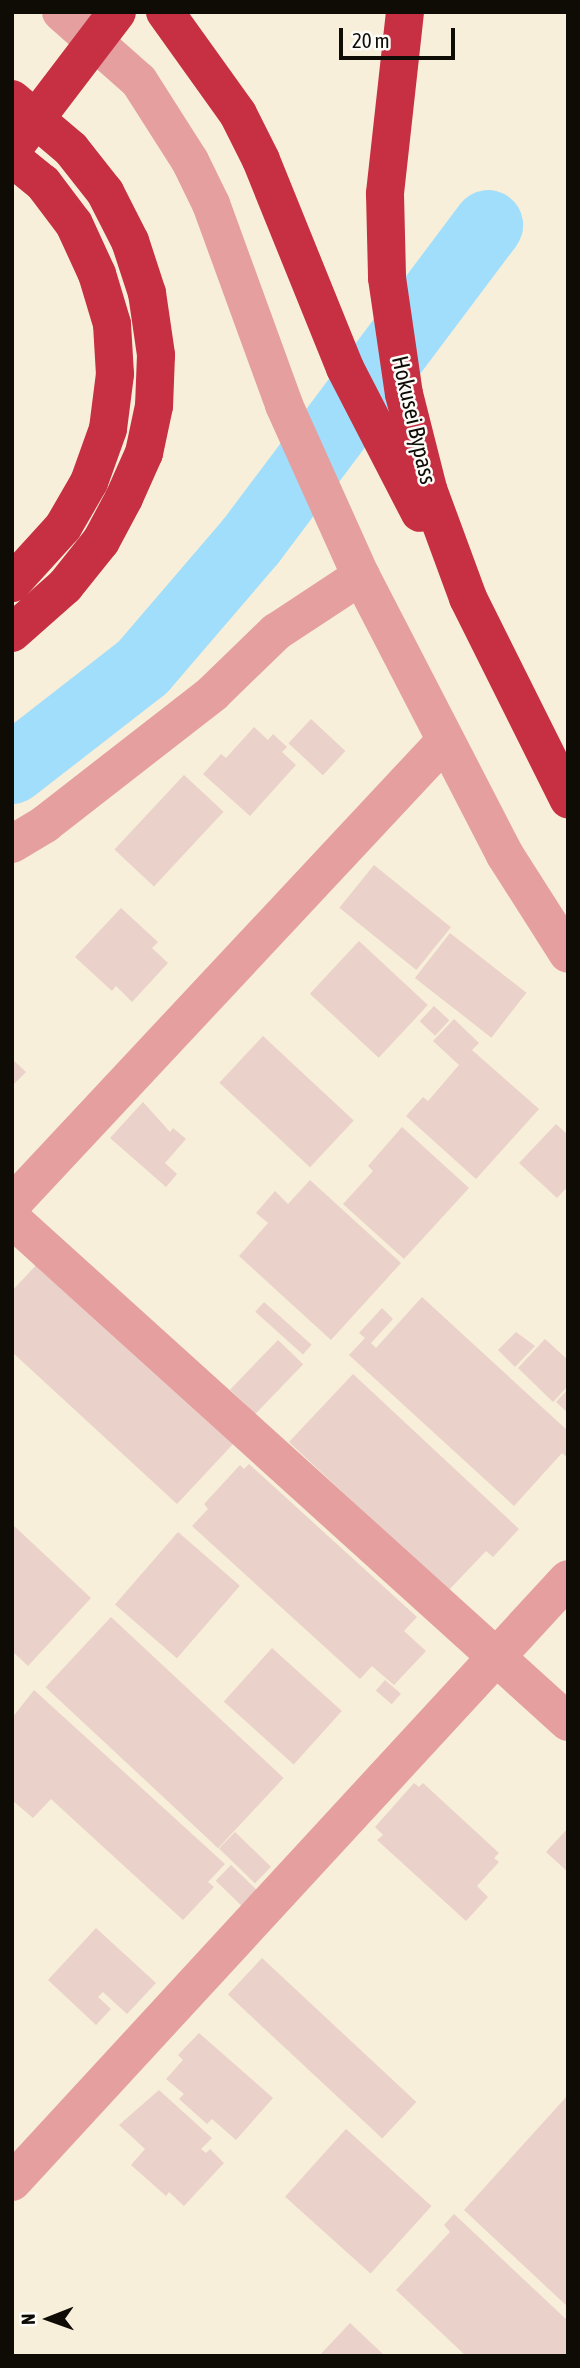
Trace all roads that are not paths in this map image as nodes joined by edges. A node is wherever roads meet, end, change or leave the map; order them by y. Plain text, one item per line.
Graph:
1 (61, 12) edge
2 (117, 12) edge
3 (165, 12) edge
4 (405, 12) edge
5 (426, 12) edge
6 (12, 99) edge
7 (12, 150) edge
8 (12, 158) edge
9 (395, 263) junction
10 (361, 576) junction
11 (12, 583) edge
12 (468, 598) junction
13 (12, 633) edge
14 (444, 742) junction
15 (568, 799) edge
16 (12, 844) edge
17 (568, 954) edge
18 (12, 1204) edge
19 (12, 1219) edge
20 (568, 1579) edge
21 (497, 1657) junction
22 (568, 1722) edge
23 (12, 2182) edge

1 - 10 street
2 - 7 highway, bridge
3 - 12 highway
4 - 9 highway
5 - 9 highway
6 - 13 highway
8 - 11 highway
9 - 12 highway, Hokusei Bypass
10 - 14 street
10 - 16 street
12 - 15 highway, Hokusei Bypass
14 - 17 street
14 - 18 street
19 - 21 street
20 - 21 street
21 - 22 street
21 - 23 street

